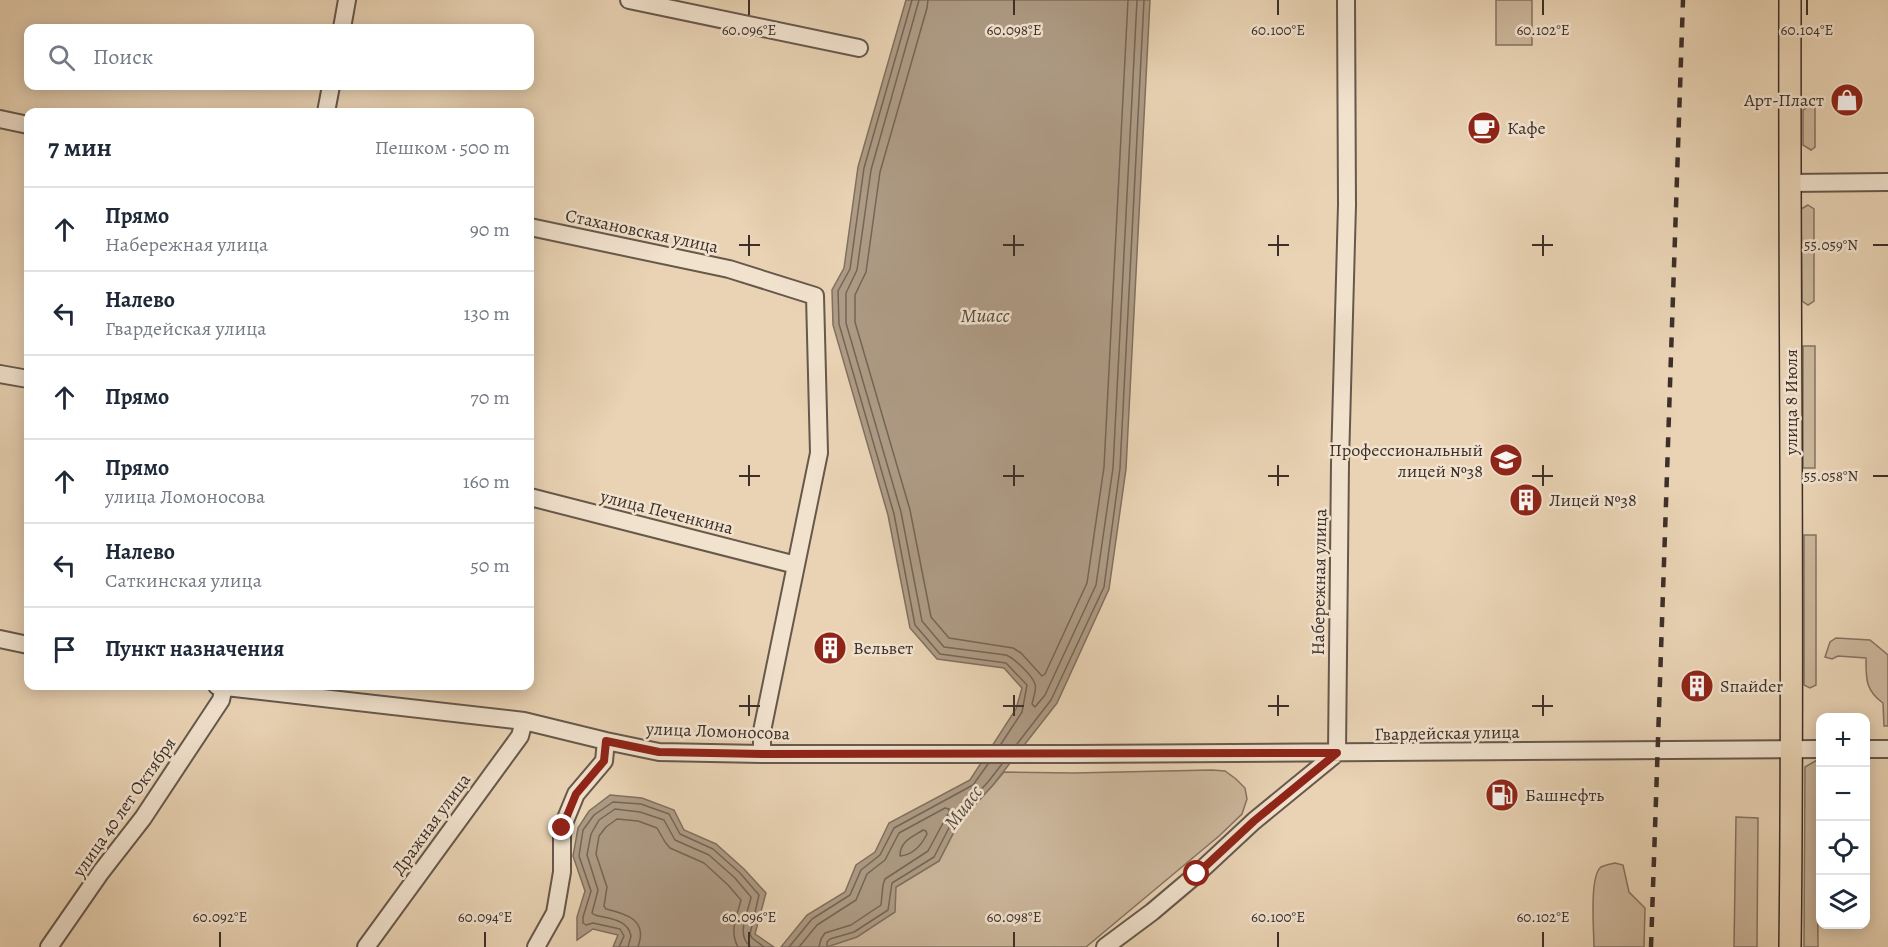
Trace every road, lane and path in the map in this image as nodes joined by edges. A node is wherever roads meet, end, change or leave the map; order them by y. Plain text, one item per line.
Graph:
1 (347, 0) edge
2 (630, 0) edge
3 (1346, 0) edge
4 (1790, 0) edge
5 (343, 24) edge
6 (859, 48) dead end
7 (330, 90) edge
8 (327, 108) edge
9 (0, 119) edge
10 (24, 124) edge
11 (1888, 182) edge
12 (1789, 183) junction
13 (534, 228) edge
14 (0, 374) edge
15 (24, 378) edge
16 (534, 498) edge
17 (796, 564) junction
18 (0, 639) edge
19 (24, 644) edge
20 (222, 690) edge
21 (257, 690) edge
22 (524, 721) junction
23 (606, 741) junction
24 (1793, 749) junction
25 (1816, 749) edge
26 (1870, 749) edge
27 (1888, 749) edge
28 (1337, 753) junction
29 (762, 754) junction
30 (1074, 754) joint
31 (48, 947) edge
32 (366, 947) edge
33 (536, 947) edge
34 (1105, 947) edge
35 (1790, 947) edge

1 - 5 street
2 - 6 street
3 - 28 street, Набережная улица
4 - 12 main road, улица 8 Июля
7 - 8 street
9 - 10 street
11 - 12 street
12 - 24 main road, улица 8 Июля
13 - 17 street, Стахановская улица
14 - 15 street
16 - 17 street, улица Печенкина
17 - 29 street
18 - 19 street
20 - 31 street, улица 40 лет Октября
21 - 22 street, улица Ломоносова
22 - 23 street, улица Ломоносова
22 - 32 street, Дражная улица
23 - 29 street, улица Ломоносова
23 - 33 street
24 - 25 street, Гвардейская улица
24 - 28 street, Гвардейская улица
24 - 35 main road, улица 8 Июля
26 - 27 street
28 - 30 street, Гвардейская улица
28 - 34 street
29 - 30 street, улица Ломоносова

